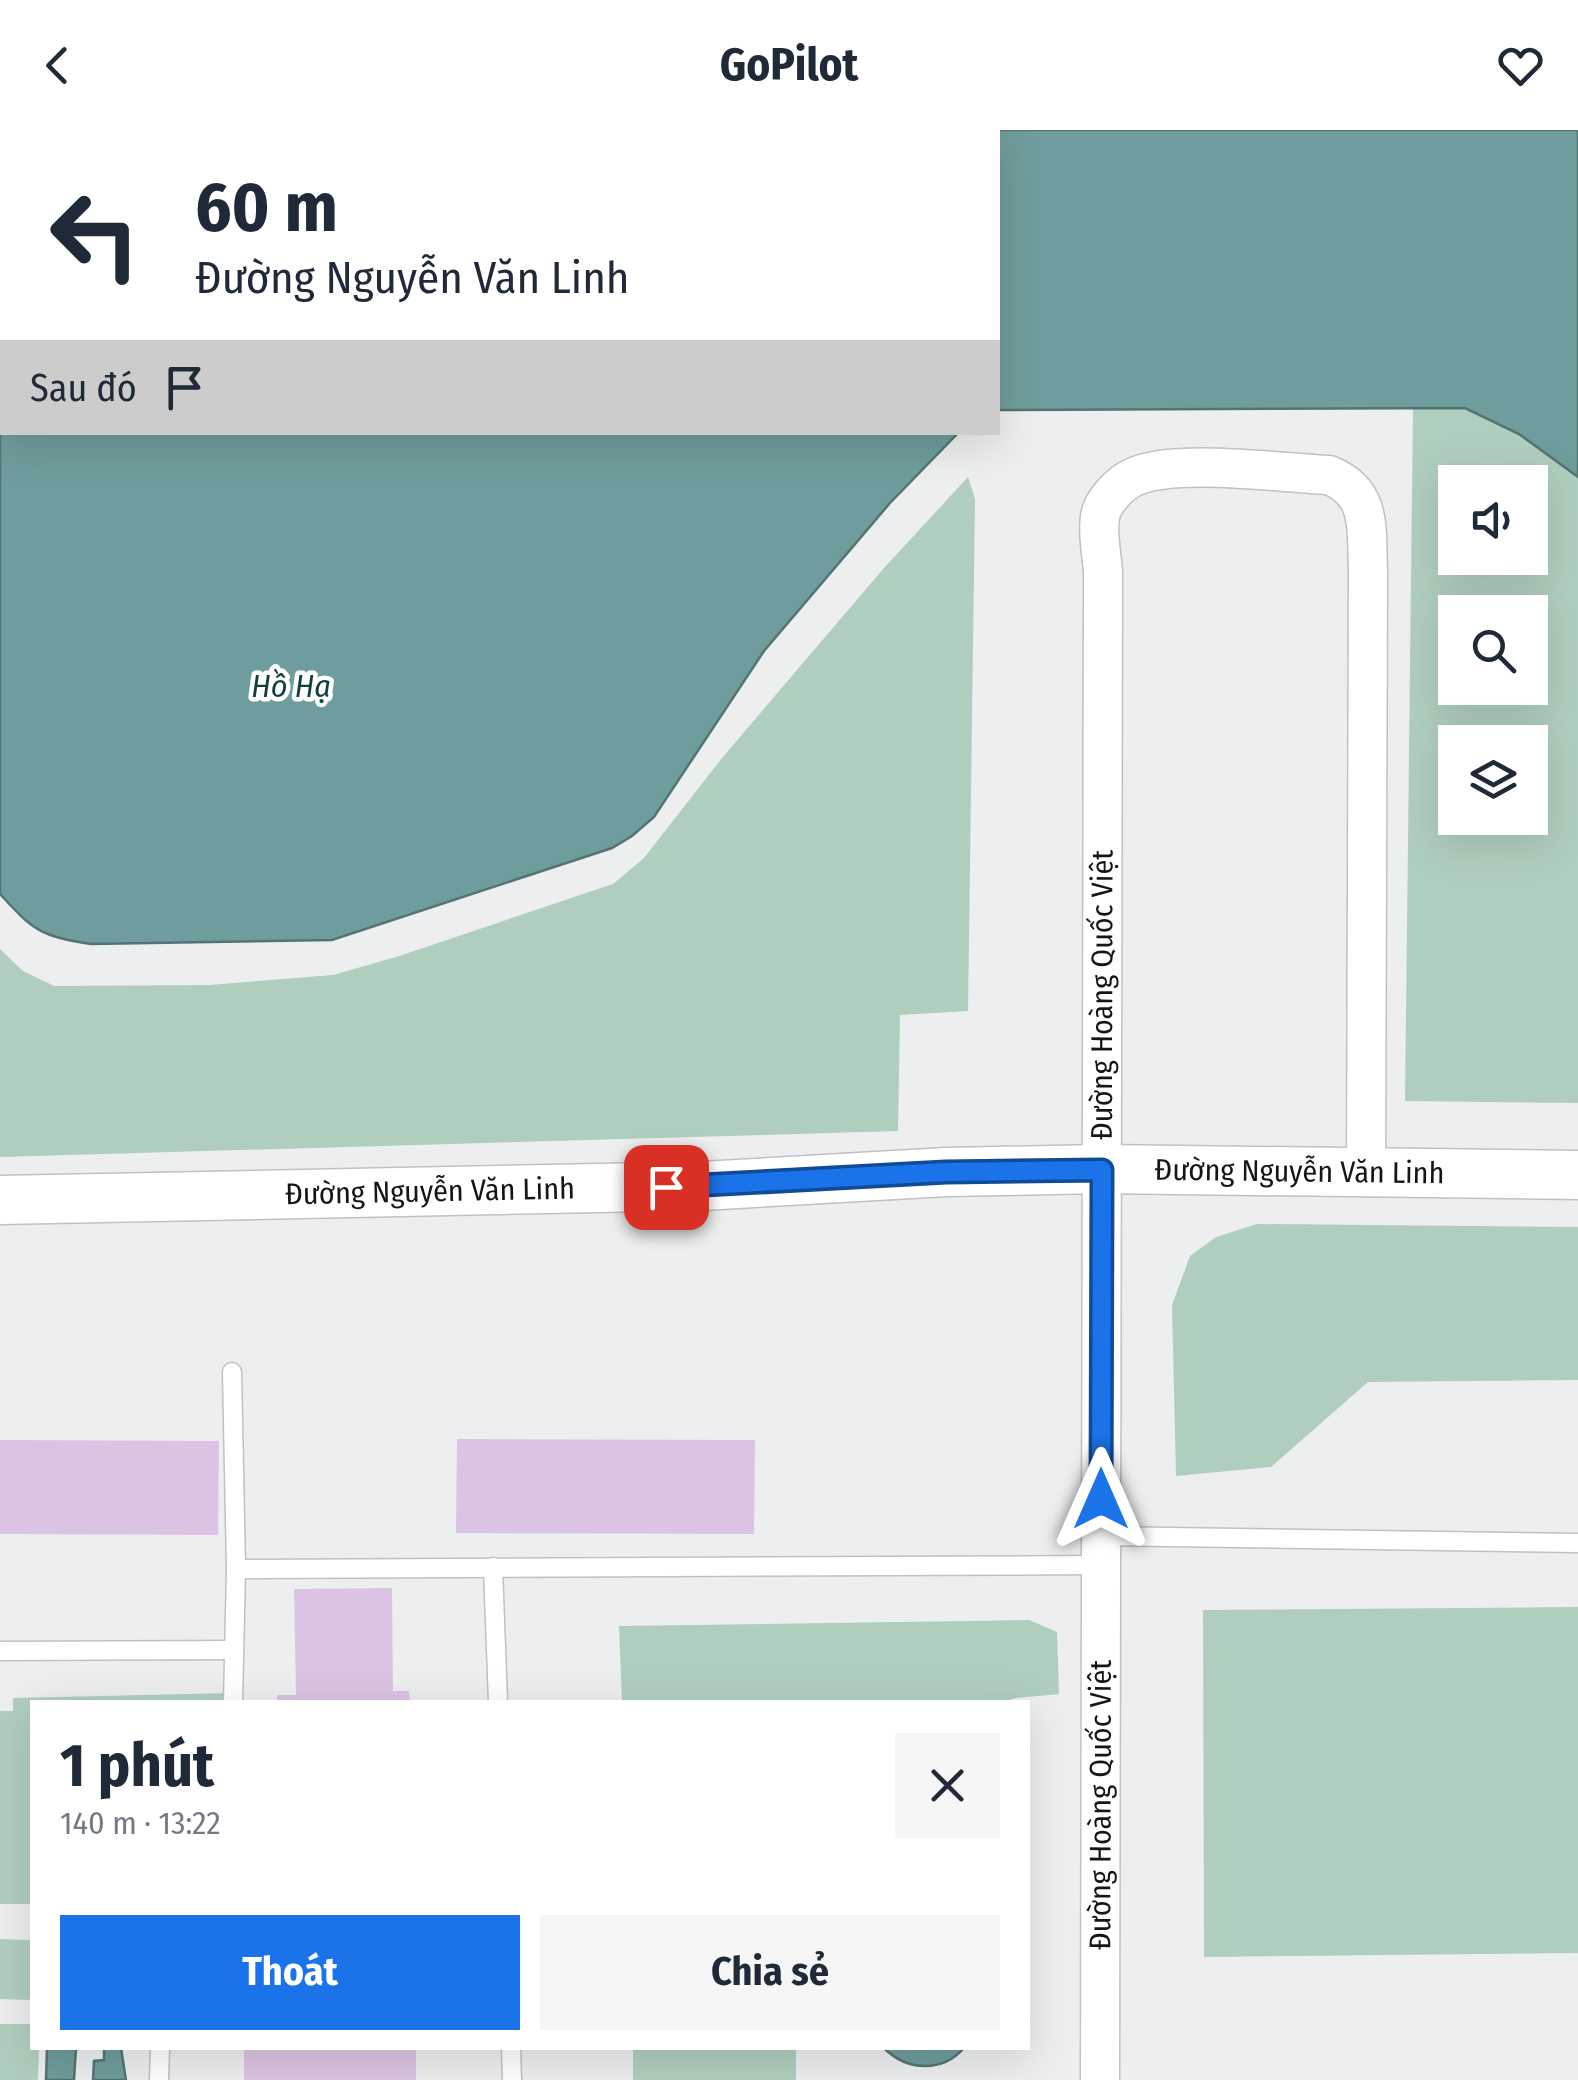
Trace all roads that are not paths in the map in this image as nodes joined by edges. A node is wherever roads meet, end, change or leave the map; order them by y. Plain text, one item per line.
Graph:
1 (1102, 1170) junction
2 (1366, 1174) junction
3 (1578, 1175) edge
4 (0, 1200) edge
5 (232, 1372) dead end
6 (1578, 1542) edge
7 (1101, 1550) junction
8 (236, 1568) junction
9 (493, 1568) junction
10 (234, 1650) junction
11 (0, 1652) edge
12 (233, 1700) edge
13 (498, 1700) edge
14 (160, 2050) edge
15 (511, 2050) edge
16 (160, 2080) edge
17 (512, 2080) edge
18 (1100, 2080) edge

1 - 2 street, Đường Nguyễn Văn Linh
1 - 2 street, Đường Hoàng Quốc Việt
1 - 4 street, Đường Nguyễn Văn Linh
1 - 7 street, Đường Hoàng Quốc Việt
2 - 3 street, Đường Nguyễn Văn Linh
5 - 8 lane
6 - 7 lane
7 - 9 lane
7 - 18 street, Đường Hoàng Quốc Việt
8 - 9 lane
8 - 10 lane
9 - 13 lane
10 - 11 lane
10 - 12 lane
14 - 16 lane
15 - 17 lane

